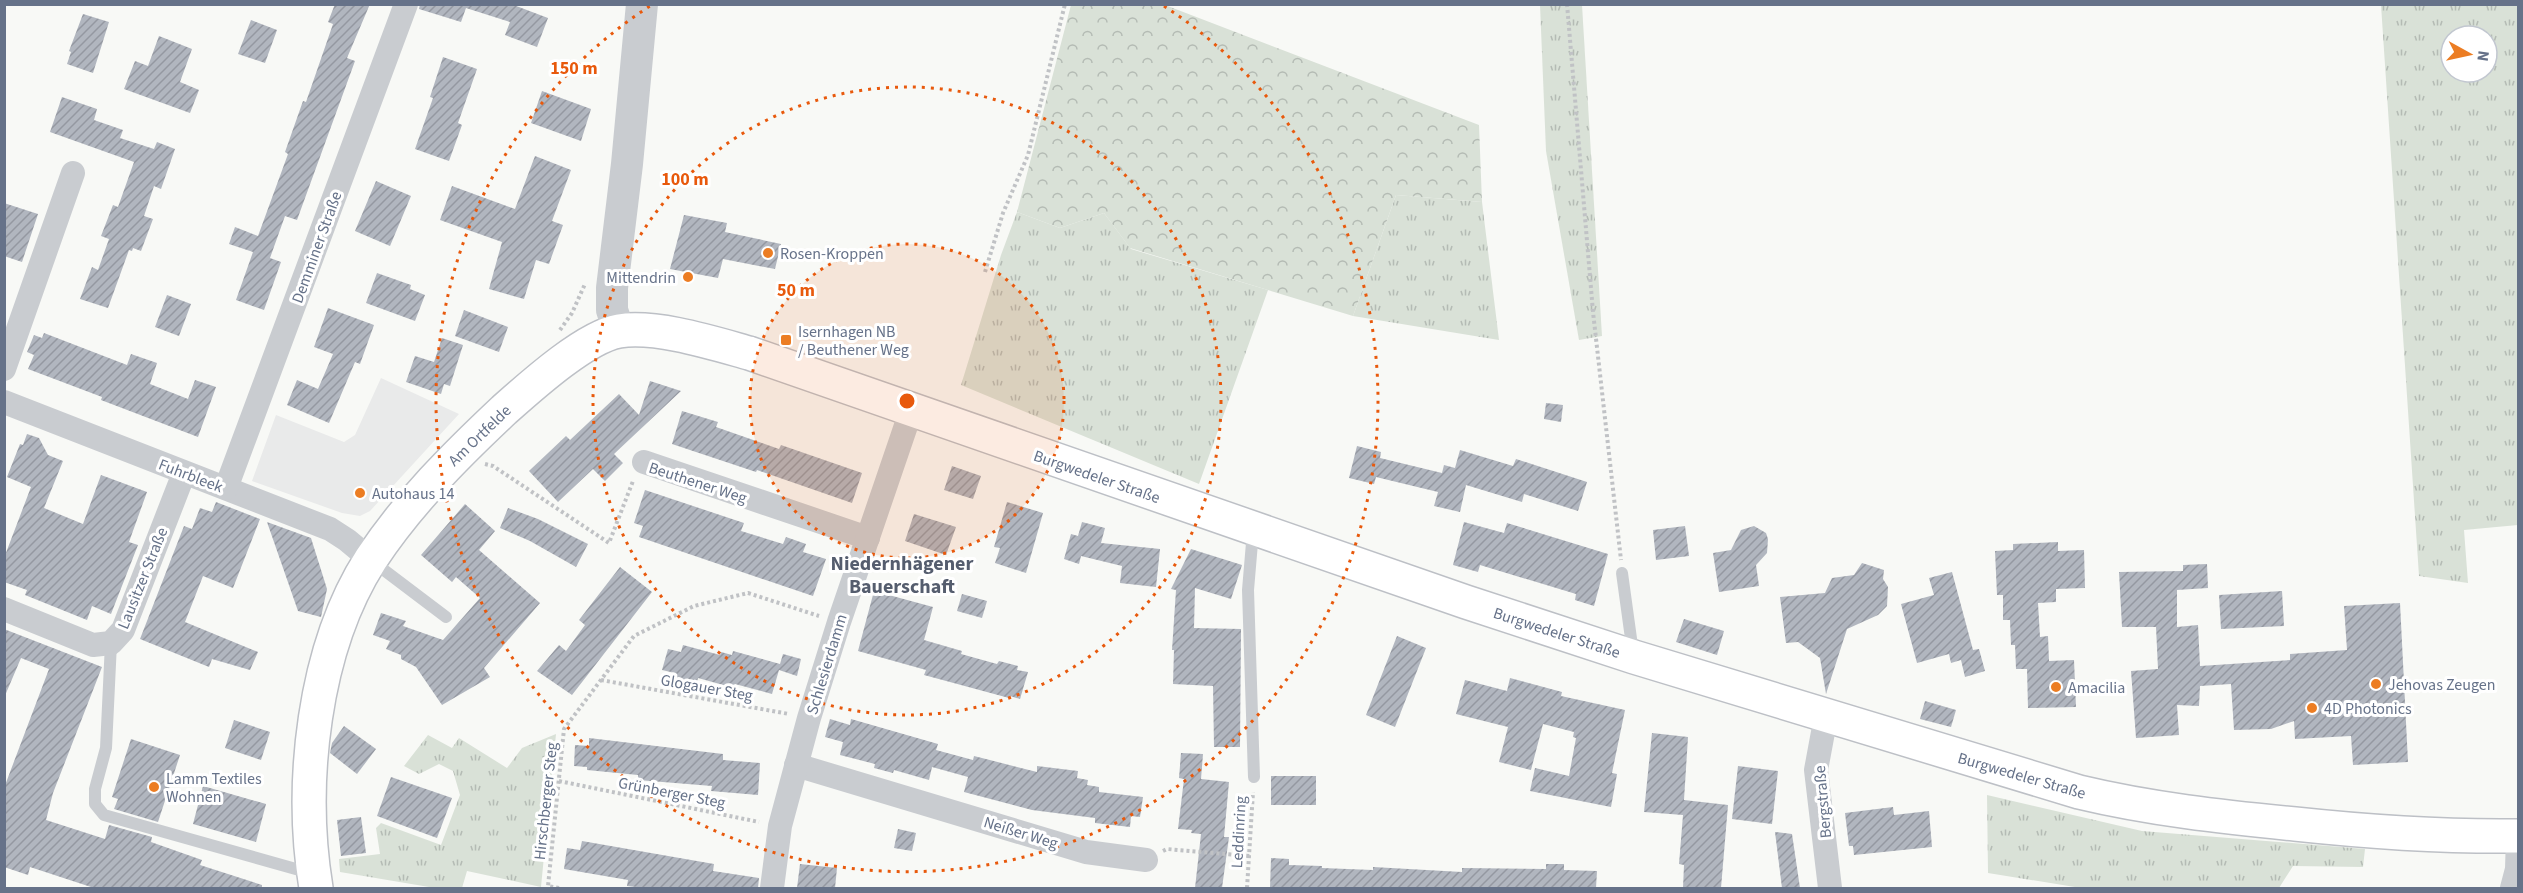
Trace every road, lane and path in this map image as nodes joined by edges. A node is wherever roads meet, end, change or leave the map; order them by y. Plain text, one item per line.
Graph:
1 (406, 4) edge
2 (642, 4) edge
3 (1065, 4) edge
4 (1567, 4) edge
5 (73, 173) dead end
6 (986, 272) dead end
7 (619, 331) junction
8 (4, 369) edge
9 (4, 402) edge
10 (911, 411) junction
11 (455, 456) junction
12 (644, 462) joint
13 (184, 473) junction
14 (226, 488) junction
15 (1253, 530) junction
16 (868, 538) junction
17 (371, 560) junction
18 (1622, 573) joint
19 (4, 609) edge
20 (446, 617) dead end
21 (839, 622) junction
22 (111, 643) junction
23 (1634, 657) junction
24 (601, 680) junction
25 (1827, 716) junction
26 (809, 718) junction
27 (796, 765) junction
28 (1254, 777) joint
29 (559, 781) junction
30 (780, 826) junction
31 (2518, 836) edge
32 (1250, 856) junction
33 (1146, 860) joint
34 (315, 881) edge
35 (559, 888) edge
36 (772, 888) edge
37 (1247, 888) edge
38 (1830, 888) edge
39 (2512, 888) edge

1 - 14 street, Demminer Straße
2 - 7 street
3 - 6 path
4 - 18 path
5 - 8 street
7 - 10 main road, Burgwedeler Straße
7 - 11 main road, Am Ortfelde
9 - 13 street, Fuhrbleek
10 - 15 main road, Burgwedeler Straße
10 - 16 street, Schlesierdamm
11 - 12 path, Beuthener Weg
11 - 17 main road, Am Ortfelde
12 - 16 street, Beuthener Weg
13 - 14 street, Fuhrbleek
13 - 22 street, Lausitzer Straße
14 - 17 street, Fuhrbleek
15 - 23 main road, Burgwedeler Straße
15 - 28 lane
16 - 21 street, Schlesierdamm
17 - 20 lane
17 - 34 main road, Am Ortfelde
18 - 23 lane
19 - 22 street, Lausitzer Straße
21 - 24 path, Hirschberger Steg
21 - 26 street, Schlesierdamm
22 - 34 lane
23 - 25 main road, Burgwedeler Straße
24 - 26 path, Glogauer Steg
24 - 29 path, Hirschberger Steg
25 - 31 main road, Burgwedeler Straße
25 - 38 street, Bergstraße
26 - 27 street, Schlesierdamm
27 - 30 street, Schlesierdamm
27 - 33 street, Neißer Weg
28 - 32 path, Leddinring
29 - 30 path, Grünberger Steg
29 - 35 path, Hirschberger Steg
30 - 36 street, Schlesierdamm
31 - 39 street
32 - 33 path
32 - 37 path, Leddinring

